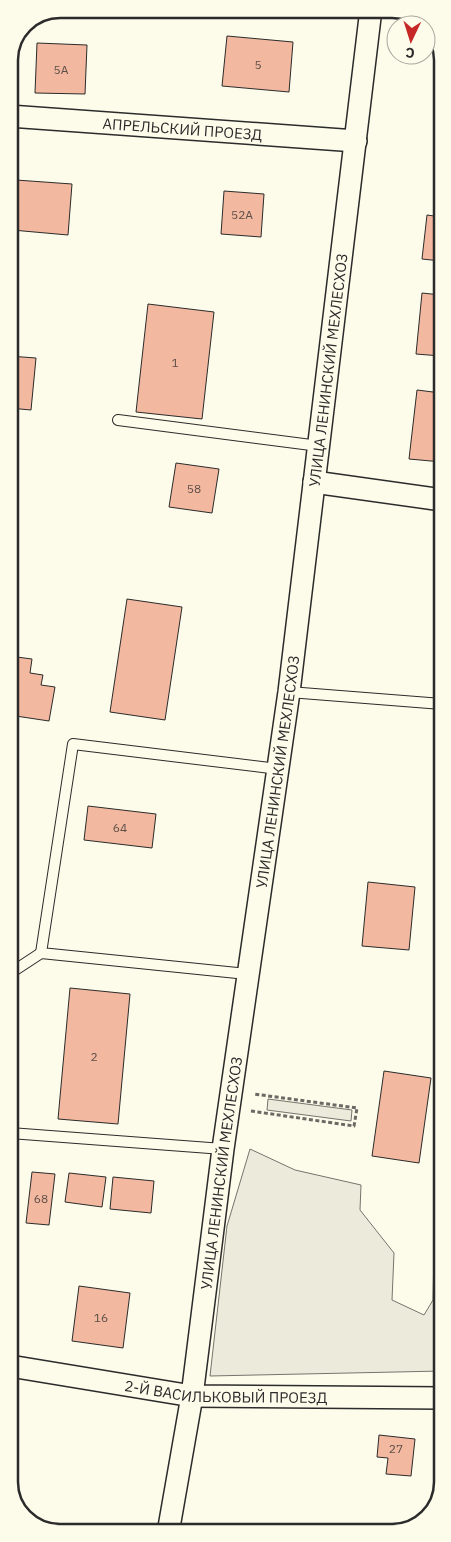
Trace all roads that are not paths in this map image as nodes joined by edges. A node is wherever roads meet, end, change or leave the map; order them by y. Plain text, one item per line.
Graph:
1 (370, 18) edge
2 (18, 117) edge
3 (356, 141) junction
4 (118, 420) dead end
5 (319, 446) junction
6 (314, 482) junction
7 (433, 499) edge
8 (289, 692) junction
9 (433, 703) edge
10 (278, 769) junction
11 (42, 953) junction
12 (18, 969) edge
13 (247, 974) junction
14 (18, 1134) edge
15 (223, 1149) junction
16 (18, 1367) edge
17 (192, 1396) junction
18 (433, 1398) edge
19 (170, 1524) edge

1 - 3 street, УЛИЦА ЛЕНИНСКИЙ МЕХЛЕСХОЗ
2 - 3 street, АПРЕЛЬСКИЙ ПРОЕЗД
3 - 5 street, УЛИЦА ЛЕНИНСКИЙ МЕХЛЕСХОЗ
4 - 5 lane
5 - 6 street, УЛИЦА ЛЕНИНСКИЙ МЕХЛЕСХОЗ
6 - 7 street
6 - 8 street, УЛИЦА ЛЕНИНСКИЙ МЕХЛЕСХОЗ
8 - 9 lane
8 - 10 street, УЛИЦА ЛЕНИНСКИЙ МЕХЛЕСХОЗ
10 - 11 lane
10 - 13 street, УЛИЦА ЛЕНИНСКИЙ МЕХЛЕСХОЗ
11 - 12 lane
11 - 13 lane
13 - 15 street, УЛИЦА ЛЕНИНСКИЙ МЕХЛЕСХОЗ
14 - 15 lane
15 - 17 street, УЛИЦА ЛЕНИНСКИЙ МЕХЛЕСХОЗ
16 - 17 street, 2-Й ВАСИЛЬКОВЫЙ ПРОЕЗД
17 - 18 street, 2-Й ВАСИЛЬКОВЫЙ ПРОЕЗД
17 - 19 street, УЛИЦА ЛЕНИНСКИЙ МЕХЛЕСХОЗ

